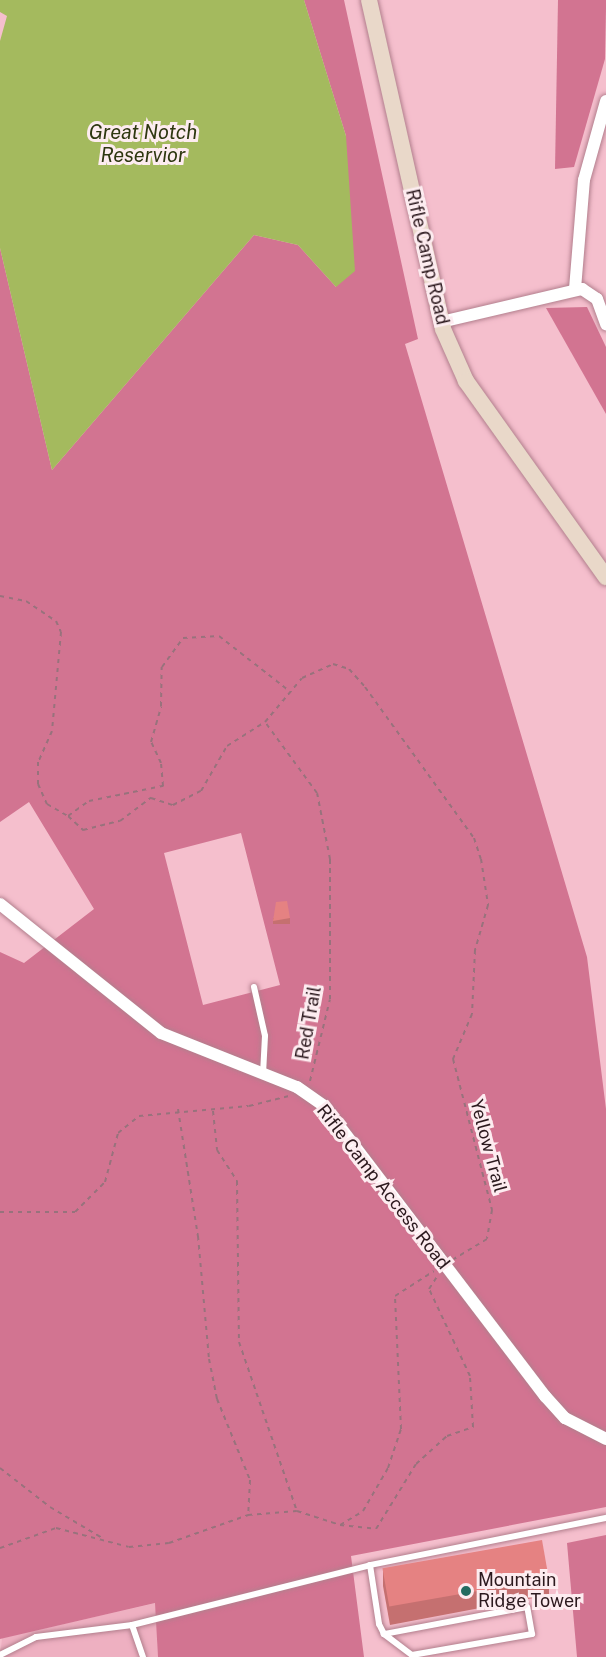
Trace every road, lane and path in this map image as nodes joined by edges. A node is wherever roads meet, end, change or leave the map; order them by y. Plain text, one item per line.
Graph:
1 (369, 0) edge
2 (606, 102) edge
3 (575, 289) junction
4 (441, 322) junction
5 (606, 324) edge
6 (606, 577) edge
7 (0, 596) edge
8 (288, 690) junction
9 (265, 722) junction
10 (68, 816) junction
11 (0, 904) edge
12 (254, 987) dead end
13 (263, 1072) junction
14 (302, 1090) junction
15 (178, 1109) junction
16 (213, 1111) junction
17 (0, 1212) edge
18 (444, 1265) junction
19 (606, 1439) edge
20 (0, 1468) edge
21 (297, 1511) junction
22 (248, 1515) junction
23 (606, 1518) edge
24 (340, 1525) junction
25 (107, 1540) junction
26 (0, 1548) edge
27 (370, 1565) junction
28 (132, 1626) junction
29 (384, 1634) junction
30 (0, 1655) edge
31 (143, 1657) edge

1 - 4 street, Rifle Camp Road
2 - 3 street
3 - 4 street
3 - 5 street
4 - 6 street, Rifle Camp Road
7 - 10 path
8 - 9 path
8 - 10 path
8 - 18 path, Yellow Trail
9 - 10 path
9 - 14 path, Red Trail
11 - 13 street, Rifle Camp Access Road
12 - 13 lane
13 - 14 street, Rifle Camp Access Road
14 - 16 path
14 - 18 street, Rifle Camp Access Road
15 - 16 path
15 - 17 path
15 - 22 path
16 - 21 path
18 - 19 street, Rifle Camp Access Road
18 - 24 path
18 - 24 path, Yellow Trail
20 - 25 path
21 - 22 path, Yellow Trail
21 - 24 path, Yellow Trail
22 - 25 path, Yellow Trail
23 - 27 lane
25 - 26 path, Yellow Trail
27 - 28 lane
27 - 29 lane
28 - 30 lane
28 - 31 lane
29 - 29 lane

